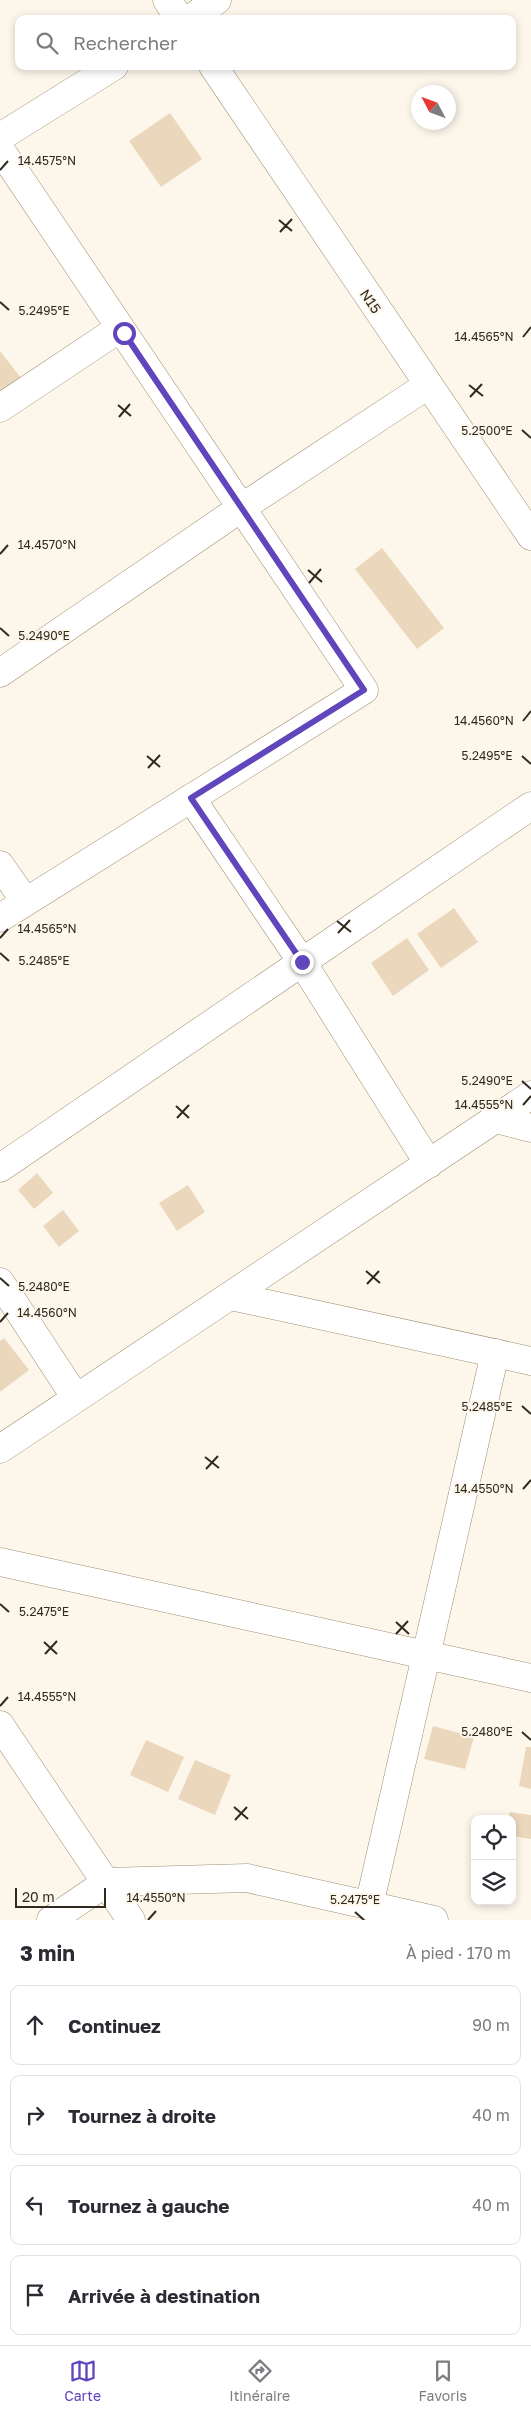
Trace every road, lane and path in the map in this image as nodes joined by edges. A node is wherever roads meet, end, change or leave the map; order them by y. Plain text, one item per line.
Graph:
1 (167, 0) edge
2 (217, 0) edge
3 (177, 15) edge
4 (196, 15) edge
5 (108, 70) edge
6 (216, 70) edge
7 (0, 138) edge
8 (0, 149) edge
9 (120, 328) junction
10 (428, 385) junction
11 (0, 408) edge
12 (241, 508) junction
13 (531, 536) edge
14 (0, 673) edge
15 (191, 798) junction
16 (531, 806) edge
17 (0, 865) edge
18 (25, 901) junction
19 (0, 918) edge
20 (302, 962) junction
21 (531, 1096) edge
22 (496, 1120) junction
23 (531, 1128) edge
24 (429, 1164) junction
25 (0, 1168) edge
26 (0, 1282) edge
27 (231, 1296) junction
28 (496, 1353) junction
29 (531, 1361) edge
30 (76, 1398) junction
31 (0, 1449) edge
32 (0, 1562) edge
33 (427, 1655) junction
34 (531, 1678) edge
35 (0, 1724) edge
36 (107, 1882) junction
37 (370, 1906) junction
38 (51, 1920) edge
39 (131, 1920) edge
40 (434, 1920) edge

1 - 3 street
2 - 4 street
5 - 7 street
6 - 10 street, N15
8 - 9 street
9 - 11 street
9 - 12 street
10 - 12 street
10 - 13 street, N15
12 - 14 street
12 - 15 street
15 - 18 street
15 - 20 street
16 - 20 street
17 - 18 street
18 - 19 street
20 - 24 street
20 - 25 street
21 - 22 street
22 - 23 street
22 - 24 street
24 - 27 street
26 - 30 street
27 - 28 street
27 - 30 street
28 - 29 street
28 - 33 street
30 - 31 street
32 - 33 street
33 - 34 street
33 - 37 street
35 - 36 street
36 - 37 street
36 - 38 street
36 - 39 street
37 - 40 street

